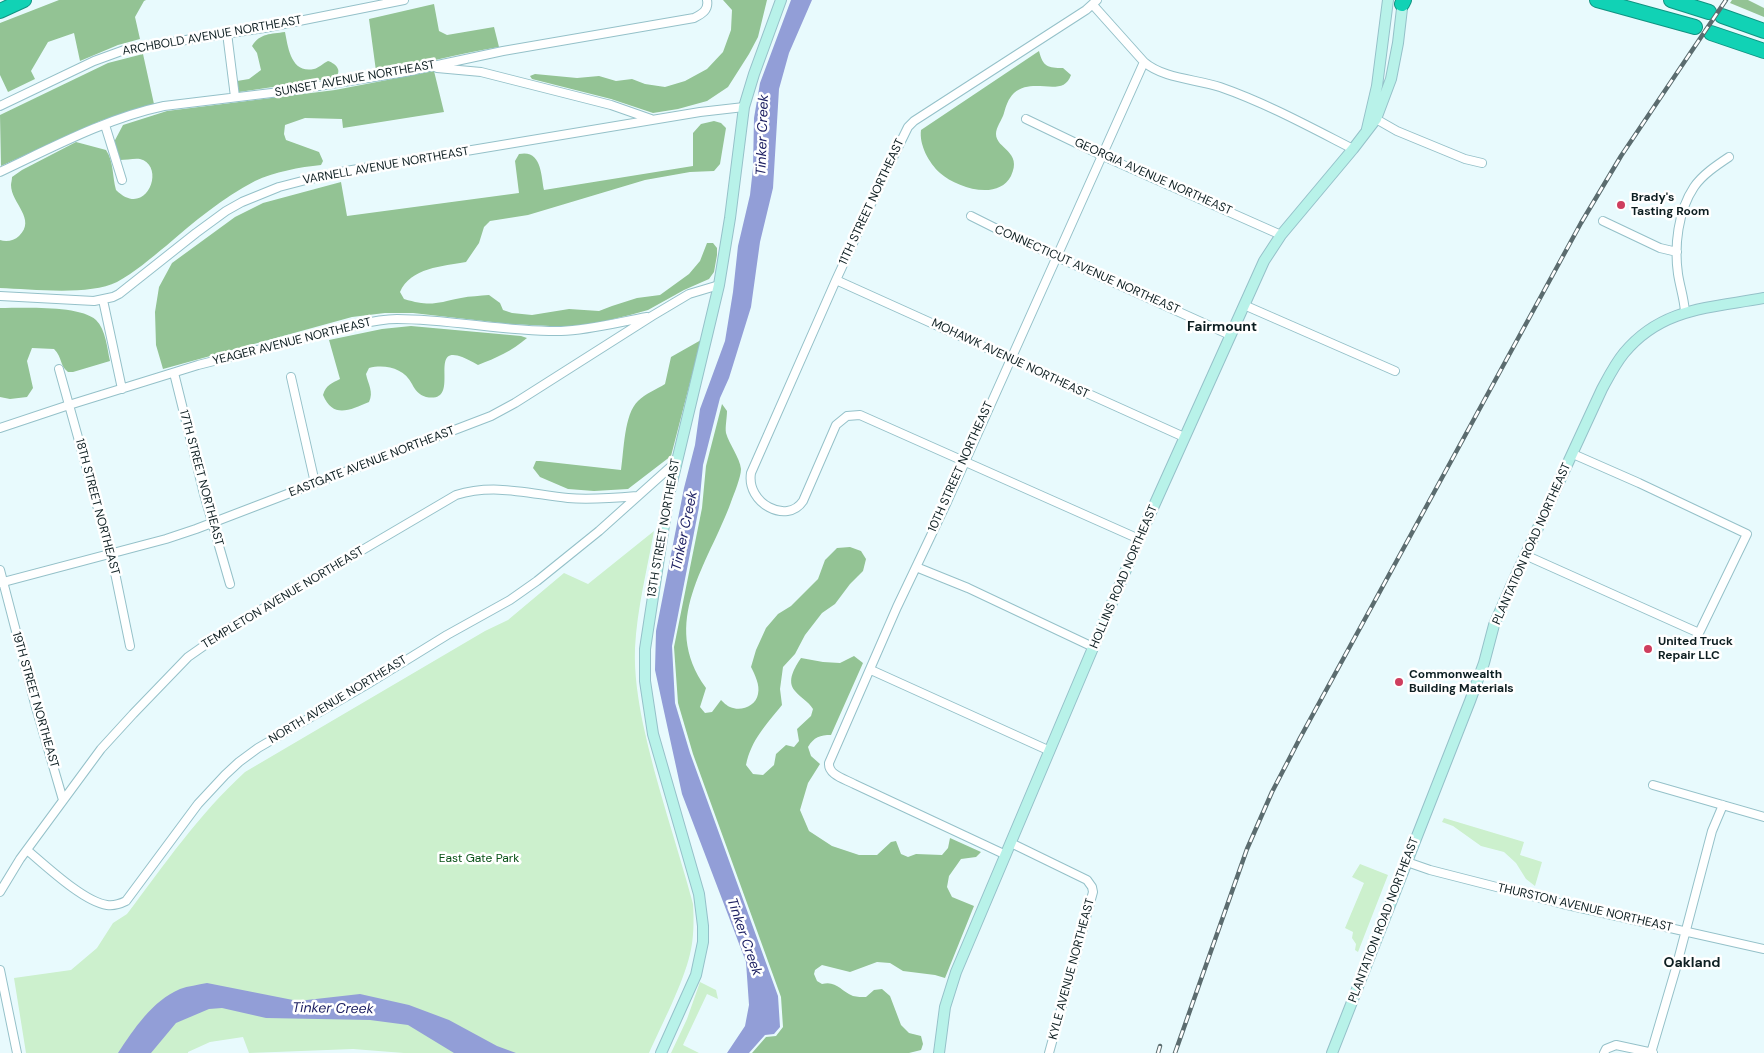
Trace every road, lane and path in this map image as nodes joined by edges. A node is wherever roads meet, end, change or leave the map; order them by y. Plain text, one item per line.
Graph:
1 (24, 0) edge
2 (404, 0) edge
3 (707, 0) edge
4 (780, 0) edge
5 (1388, 0) edge
6 (1597, 0) edge
7 (1671, 0) edge
8 (1403, 1) edge
9 (1095, 2) edge
10 (0, 11) edge
11 (1695, 28) dead end
12 (1764, 31) edge
13 (227, 33) junction
14 (1711, 33) dead end
15 (1764, 51) edge
16 (1144, 62) junction
17 (427, 68) junction
18 (235, 97) junction
19 (0, 106) edge
20 (744, 108) junction
21 (1026, 119) dead end
22 (1376, 119) junction
23 (653, 120) junction
24 (105, 125) junction
25 (1367, 130) junction
26 (1353, 149) junction
27 (1103, 156) junction
28 (1729, 157) dead end
29 (1482, 163) dead end
30 (0, 172) edge
31 (122, 180) dead end
32 (971, 216) dead end
33 (1603, 221) dead end
34 (1281, 235) junction
35 (1677, 252) junction
36 (1056, 257) junction
37 (836, 280) junction
38 (719, 285) junction
39 (0, 296) edge
40 (1764, 298) edge
41 (103, 300) junction
42 (1244, 305) junction
43 (1685, 312) junction
44 (652, 316) junction
45 (1230, 335) junction
46 (1010, 360) junction
47 (59, 369) dead end
48 (1395, 371) dead end
49 (174, 372) junction
50 (291, 377) dead end
51 (122, 388) junction
52 (69, 405) junction
53 (0, 428) edge
54 (1184, 437) junction
55 (1572, 454) junction
56 (964, 461) junction
57 (676, 462) junction
58 (315, 483) junction
59 (638, 496) junction
60 (212, 522) junction
61 (1139, 539) junction
62 (109, 553) junction
63 (1525, 555) junction
64 (916, 567) junction
65 (0, 570) edge
66 (2, 583) edge
67 (230, 584) dead end
68 (130, 646) dead end
69 (1094, 647) junction
70 (871, 670) junction
71 (1050, 751) junction
72 (1653, 785) dead end
73 (63, 800) junction
74 (1723, 805) junction
75 (1764, 817) edge
76 (1011, 843) junction
77 (27, 850) junction
78 (1006, 855) junction
79 (1407, 862) junction
80 (0, 892) edge
81 (1686, 932) junction
82 (1764, 948) edge
83 (0, 970) edge
84 (9, 1013) junction
85 (0, 1014) edge
86 (17, 1053) edge
87 (661, 1053) edge
88 (938, 1053) edge
89 (1049, 1053) edge
90 (1332, 1053) edge
91 (1604, 1053) edge
92 (1652, 1053) edge

1 - 10 highway
2 - 13 street, ARCHBOLD AVENUE NORTHEAST
3 - 17 street, SUNSET AVENUE NORTHEAST
4 - 20 street, 13TH STREET NORTHEAST
5 - 25 street, HOLLINS ROAD NORTHEAST
6 - 11 highway
7 - 12 highway
8 - 22 street, HOLLINS ROAD NORTHEAST
9 - 16 street
9 - 37 street, 11TH STREET NORTHEAST
13 - 18 street
13 - 19 street, ARCHBOLD AVENUE NORTHEAST
14 - 15 highway
16 - 26 street
16 - 27 street, 10TH STREET NORTHEAST
17 - 18 street, SUNSET AVENUE NORTHEAST
17 - 23 street
18 - 24 street, SUNSET AVENUE NORTHEAST
20 - 23 street, VARNELL AVENUE NORTHEAST
20 - 38 street, 13TH STREET NORTHEAST
21 - 27 street, GEORGIA AVENUE NORTHEAST
22 - 25 street, HOLLINS ROAD NORTHEAST
22 - 29 street
23 - 41 street, VARNELL AVENUE NORTHEAST
24 - 30 street, SUNSET AVENUE NORTHEAST
24 - 31 street
25 - 26 street, HOLLINS ROAD NORTHEAST
26 - 34 street, HOLLINS ROAD NORTHEAST
27 - 34 street, GEORGIA AVENUE NORTHEAST
27 - 36 street, 10TH STREET NORTHEAST
28 - 35 street
32 - 36 street, CONNECTICUT AVENUE NORTHEAST
33 - 35 street
34 - 42 street, HOLLINS ROAD NORTHEAST
35 - 43 street
36 - 45 street, CONNECTICUT AVENUE NORTHEAST
36 - 46 street, 10TH STREET NORTHEAST
37 - 46 street, MOHAWK AVENUE NORTHEAST
37 - 56 street, 11TH STREET NORTHEAST
38 - 44 street, EASTGATE AVENUE NORTHEAST
38 - 57 street, 13TH STREET NORTHEAST
39 - 41 street, VARNELL AVENUE NORTHEAST
40 - 43 street, PLANTATION ROAD NORTHEAST
41 - 51 street
42 - 45 street, HOLLINS ROAD NORTHEAST
42 - 48 street
43 - 55 street, PLANTATION ROAD NORTHEAST
44 - 49 street, YEAGER AVENUE NORTHEAST
44 - 58 street, EASTGATE AVENUE NORTHEAST
45 - 54 street, HOLLINS ROAD NORTHEAST
46 - 54 street, MOHAWK AVENUE NORTHEAST
46 - 56 street, 10TH STREET NORTHEAST
47 - 52 street, 18TH STREET NORTHEAST
49 - 51 street, YEAGER AVENUE NORTHEAST
49 - 60 street, 17TH STREET NORTHEAST
50 - 58 street
51 - 52 street, YEAGER AVENUE NORTHEAST
52 - 53 street, YEAGER AVENUE NORTHEAST
52 - 62 street, 18TH STREET NORTHEAST
54 - 61 street, HOLLINS ROAD NORTHEAST
55 - 63 street, PLANTATION ROAD NORTHEAST
55 - 63 street
56 - 61 street
56 - 64 street, 10TH STREET NORTHEAST
57 - 59 street, NORTH AVENUE NORTHEAST
57 - 87 street, 13TH STREET NORTHEAST
58 - 60 street, EASTGATE AVENUE NORTHEAST
59 - 73 street, TEMPLETON AVENUE NORTHEAST
59 - 77 street, NORTH AVENUE NORTHEAST
60 - 62 street, EASTGATE AVENUE NORTHEAST
60 - 67 street, 17TH STREET NORTHEAST
61 - 69 street, HOLLINS ROAD NORTHEAST
62 - 66 street, EASTGATE AVENUE NORTHEAST
62 - 68 street, 18TH STREET NORTHEAST
63 - 79 street, PLANTATION ROAD NORTHEAST
64 - 69 street
64 - 70 street, 10TH STREET NORTHEAST
65 - 66 street, 19TH STREET NORTHEAST
66 - 73 street, 19TH STREET NORTHEAST
69 - 71 street, HOLLINS ROAD NORTHEAST
70 - 71 street
70 - 78 street, 10TH STREET NORTHEAST
71 - 76 street, HOLLINS ROAD NORTHEAST
72 - 74 street
73 - 77 street, TEMPLETON AVENUE NORTHEAST
74 - 75 street
74 - 81 street
76 - 78 street, HOLLINS ROAD NORTHEAST
76 - 89 street, KYLE AVENUE NORTHEAST
77 - 80 street, TEMPLETON AVENUE NORTHEAST
78 - 88 street, HOLLINS ROAD NORTHEAST
79 - 81 street, THURSTON AVENUE NORTHEAST
79 - 90 street, PLANTATION ROAD NORTHEAST
81 - 82 street, THURSTON AVENUE NORTHEAST
81 - 92 street
83 - 84 street
84 - 85 street
84 - 86 street
91 - 92 street

